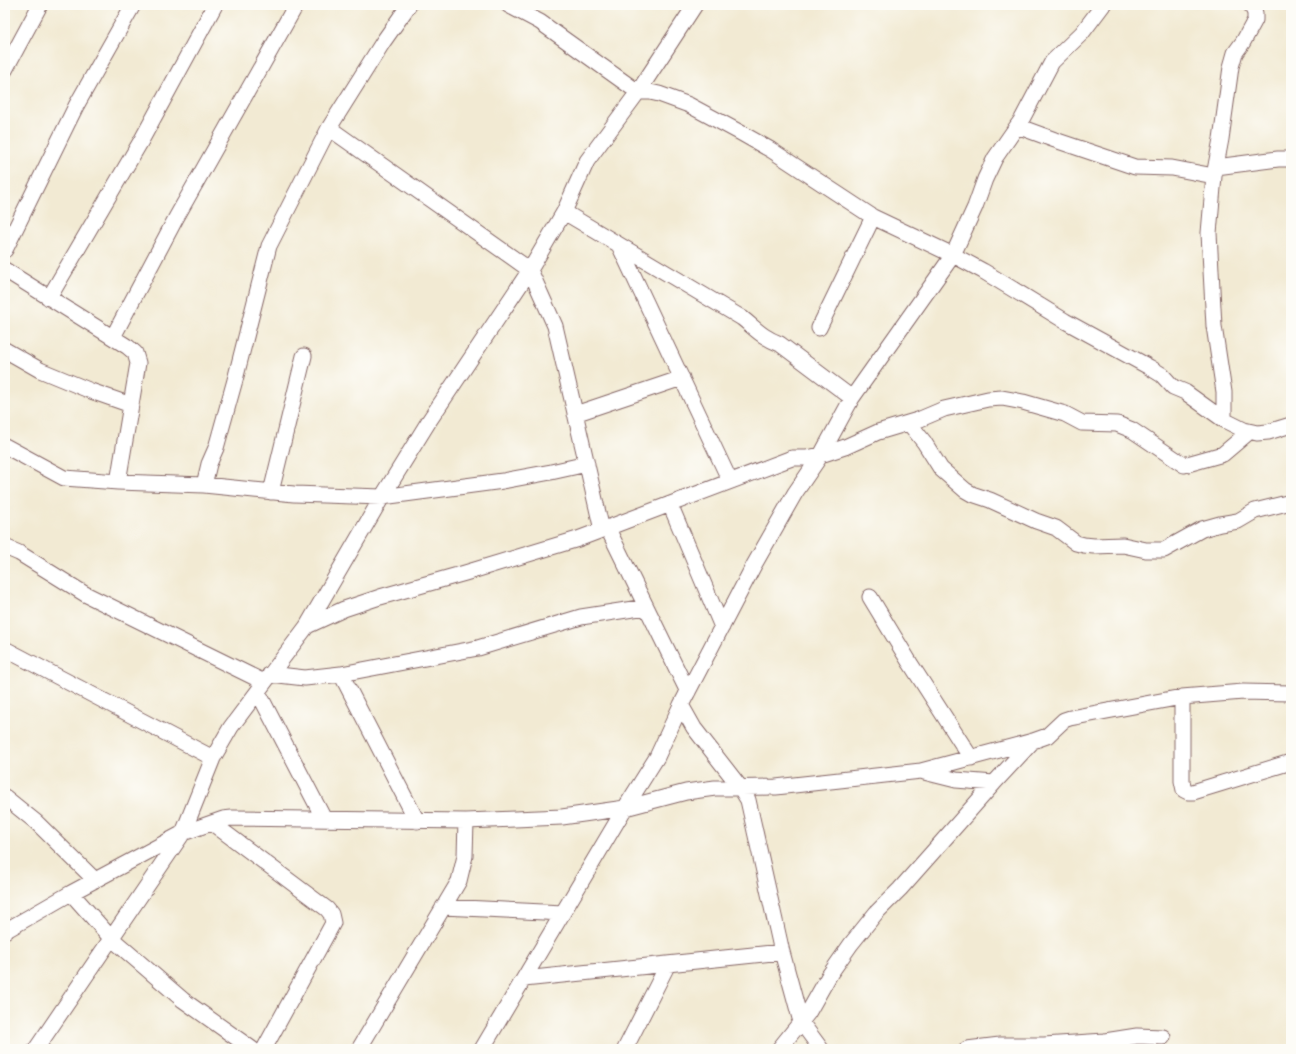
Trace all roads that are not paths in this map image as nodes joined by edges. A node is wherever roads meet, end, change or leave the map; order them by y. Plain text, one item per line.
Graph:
1 (40, 5) edge
2 (133, 5) edge
3 (215, 5) edge
4 (296, 5) edge
5 (408, 5) edge
6 (508, 5) edge
7 (695, 5) edge
8 (1103, 5) edge
9 (1251, 5) edge
10 (5, 70) edge
11 (638, 92) junction
12 (1017, 126) junction
13 (329, 128) junction
14 (1291, 159) edge
15 (1215, 171) junction
16 (564, 212) junction
17 (872, 217) junction
18 (619, 244) junction
19 (5, 250) edge
20 (953, 255) junction
21 (5, 270) edge
22 (530, 270) junction
23 (49, 298) junction
24 (819, 328) dead end
25 (113, 337) junction
26 (5, 350) edge
27 (304, 356) dead end
28 (682, 378) junction
29 (852, 398) junction
30 (131, 405) junction
31 (575, 414) junction
32 (1224, 420) junction
33 (909, 423) junction
34 (1291, 425) edge
35 (1249, 432) junction
36 (5, 446) edge
37 (821, 455) junction
38 (586, 464) junction
39 (730, 481) junction
40 (118, 482) junction
41 (204, 485) junction
42 (271, 492) junction
43 (382, 497) junction
44 (1291, 502) edge
45 (670, 504) junction
46 (605, 529) junction
47 (5, 547) edge
48 (870, 597) dead end
49 (646, 607) junction
50 (307, 626) junction
51 (722, 627) junction
52 (5, 649) edge
53 (341, 674) junction
54 (264, 683) junction
55 (1291, 693) edge
56 (1182, 697) junction
57 (684, 699) junction
58 (1033, 741) junction
59 (213, 758) junction
60 (970, 758) junction
61 (1291, 762) edge
62 (921, 771) junction
63 (994, 783) junction
64 (740, 787) junction
65 (5, 797) edge
66 (625, 808) junction
67 (324, 820) junction
68 (418, 821) junction
69 (466, 821) junction
70 (212, 823) junction
71 (183, 833) junction
72 (95, 880) junction
73 (71, 892) junction
74 (443, 907) junction
75 (563, 913) junction
76 (5, 931) edge
77 (111, 938) junction
78 (782, 952) junction
79 (668, 964) junction
80 (524, 979) junction
81 (801, 1022) junction
82 (1163, 1037) dead end
83 (36, 1049) edge
84 (252, 1049) edge
85 (264, 1049) edge
86 (359, 1049) edge
87 (482, 1049) edge
88 (625, 1049) edge
89 (779, 1049) edge
90 (821, 1049) edge
91 (967, 1049) edge

1 - 10 street
2 - 19 street
3 - 23 street
4 - 25 street
5 - 13 street
6 - 11 street
7 - 11 street
8 - 12 street
9 - 15 street
11 - 16 street
11 - 17 street
12 - 15 street
12 - 20 street
13 - 22 street
13 - 41 street
14 - 15 street
15 - 32 street
16 - 18 street
16 - 22 street
17 - 20 street
17 - 24 street
18 - 28 street
18 - 29 street
20 - 29 street
20 - 32 street
21 - 23 street
22 - 31 street
22 - 43 street
23 - 25 street
25 - 30 street
26 - 30 street
27 - 42 street
28 - 31 street
28 - 39 street
29 - 37 street
30 - 40 street
31 - 38 street
32 - 35 street
33 - 35 street
33 - 37 street
33 - 44 street
34 - 35 street
36 - 40 street
37 - 39 street
37 - 51 street
38 - 43 street
38 - 46 street
39 - 45 street
40 - 41 street
41 - 42 street
42 - 43 street
43 - 50 street
45 - 46 street
45 - 51 street
46 - 49 street
46 - 50 street
47 - 54 street
48 - 60 street
49 - 53 street
49 - 57 street
50 - 54 street
51 - 57 street
52 - 59 street
53 - 54 street
53 - 68 street
54 - 59 street
54 - 67 street
55 - 56 street
56 - 58 street
56 - 61 street
57 - 64 street
57 - 66 street
58 - 60 street
58 - 63 street
59 - 71 street
60 - 62 street
62 - 63 street
62 - 64 street
63 - 81 street
64 - 66 street
64 - 78 street
65 - 72 street
66 - 69 street
66 - 75 street
67 - 68 street
67 - 70 street
68 - 69 street
69 - 74 street
70 - 71 street
70 - 85 street
71 - 72 street
71 - 77 street
72 - 73 street
73 - 76 street
73 - 77 street
74 - 75 street
74 - 86 street
75 - 80 street
77 - 83 street
77 - 84 street
78 - 79 street
78 - 81 street
79 - 80 street
79 - 88 street
80 - 87 street
81 - 89 street
81 - 90 street
82 - 91 street

